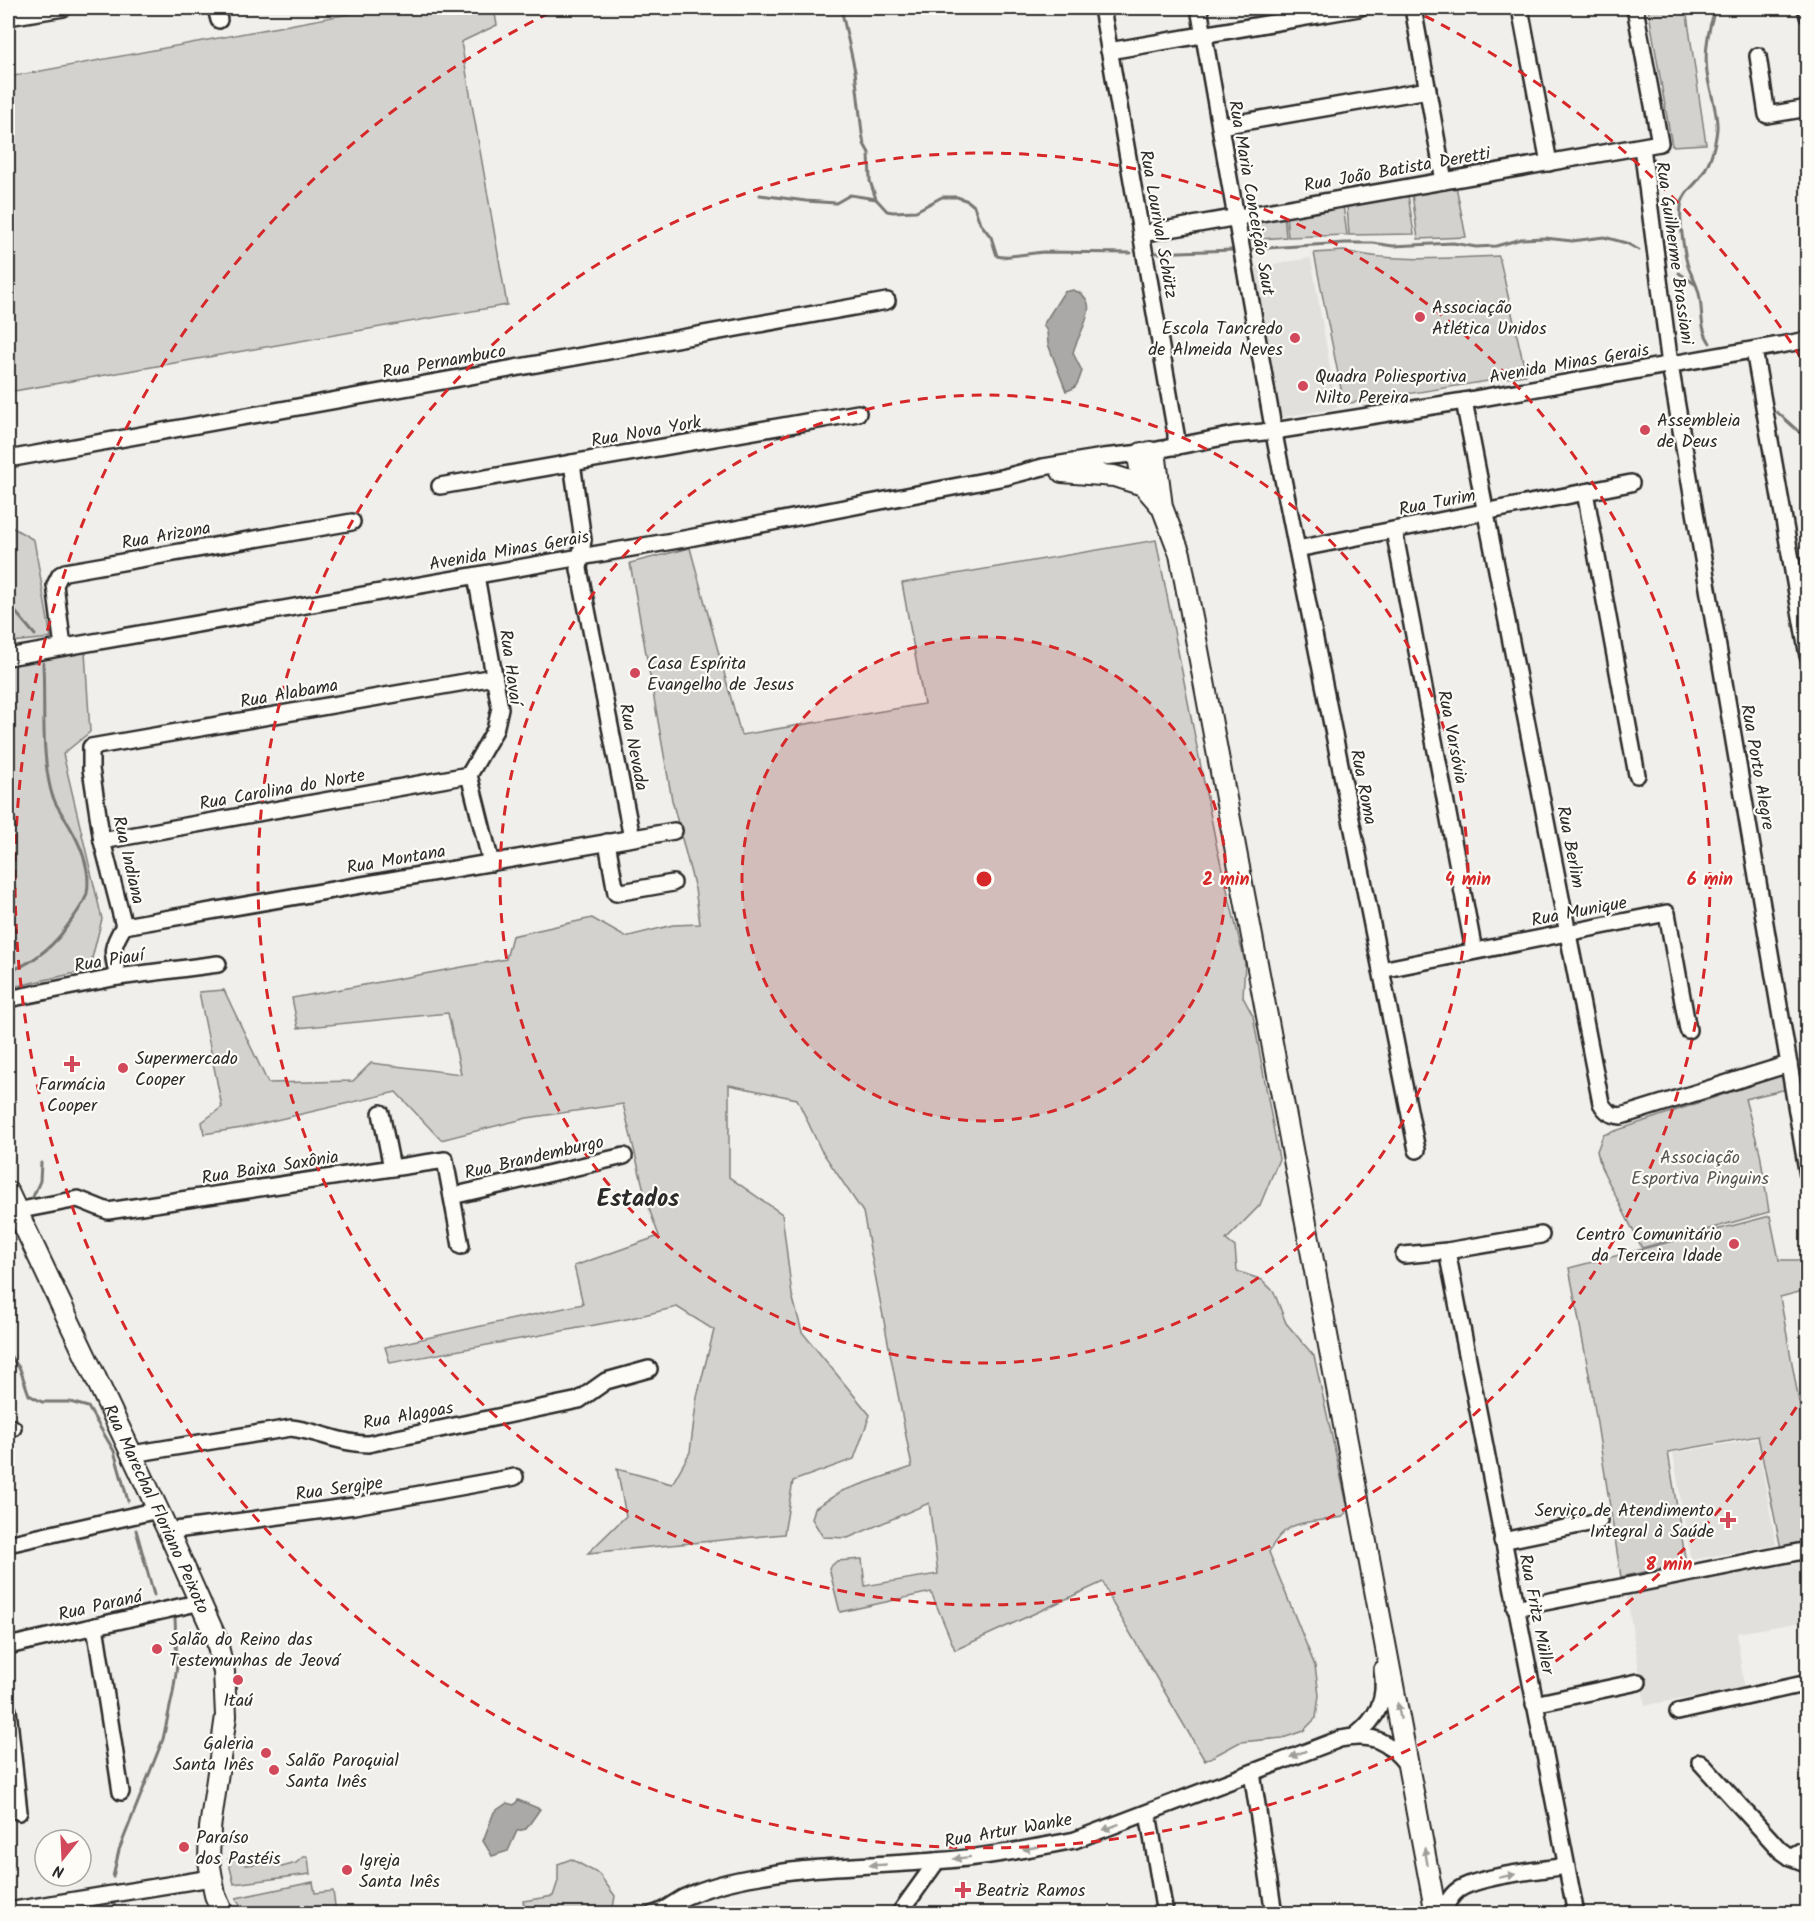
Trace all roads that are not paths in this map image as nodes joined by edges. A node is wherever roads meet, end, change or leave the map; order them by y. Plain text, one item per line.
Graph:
1 (64, 8) edge
2 (1102, 8) edge
3 (1199, 8) edge
4 (1359, 8) edge
5 (1413, 8) edge
6 (1520, 8) edge
7 (1635, 8) edge
8 (1806, 8) edge
9 (1808, 16) edge
10 (8, 17) edge
11 (1204, 34) junction
12 (1109, 51) junction
13 (1758, 56) dead end
14 (1428, 90) junction
15 (1808, 108) edge
16 (1220, 126) junction
17 (1641, 147) junction
18 (1549, 163) junction
19 (1444, 181) junction
20 (1236, 217) junction
21 (1141, 234) junction
22 (887, 301) dead end
23 (1808, 340) edge
24 (1754, 350) junction
25 (1670, 365) junction
26 (1464, 401) junction
27 (858, 413) dead end
28 (1270, 432) junction
29 (1176, 447) junction
30 (1146, 456) junction
31 (8, 459) edge
32 (572, 463) junction
33 (1062, 472) junction
34 (1017, 474) junction
35 (1630, 483) dead end
36 (1143, 485) junction
37 (440, 486) dead end
38 (1585, 492) junction
39 (1162, 507) junction
40 (1485, 512) junction
41 (352, 522) dead end
42 (1394, 530) junction
43 (1297, 549) junction
44 (581, 557) junction
45 (476, 576) junction
46 (63, 647) junction
47 (1808, 656) edge
48 (8, 657) edge
49 (494, 677) junction
50 (91, 747) joint
51 (469, 775) junction
52 (1637, 775) dead end
53 (674, 831) dead end
54 (632, 838) junction
55 (102, 841) junction
56 (607, 842) junction
57 (491, 862) junction
58 (673, 883) dead end
59 (124, 926) junction
60 (1568, 933) junction
61 (1474, 951) junction
62 (218, 964) dead end
63 (1381, 970) junction
64 (118, 977) junction
65 (8, 999) edge
66 (1688, 1030) dead end
67 (1789, 1064) junction
68 (381, 1113) dead end
69 (1417, 1150) dead end
70 (624, 1156) dead end
71 (392, 1168) junction
72 (1808, 1176) edge
73 (8, 1192) edge
74 (452, 1196) junction
75 (16, 1211) junction
76 (1541, 1235) dead end
77 (461, 1246) dead end
78 (1447, 1251) junction
79 (1404, 1255) dead end
80 (649, 1369) dead end
81 (132, 1454) junction
82 (515, 1477) dead end
83 (1358, 1495) junction
84 (158, 1510) junction
85 (1599, 1521) dead end
86 (168, 1531) junction
87 (1502, 1541) junction
88 (8, 1544) edge
89 (1808, 1550) edge
90 (201, 1602) junction
91 (1515, 1608) junction
92 (95, 1626) junction
93 (8, 1646) edge
94 (1638, 1682) dead end
95 (1808, 1683) edge
96 (1534, 1704) junction
97 (8, 1710) edge
98 (1678, 1712) dead end
99 (1354, 1737) junction
100 (1700, 1762) dead end
101 (1410, 1768) junction
102 (1252, 1773) junction
103 (121, 1792) dead end
104 (19, 1812) dead end
105 (1148, 1813) junction
106 (1808, 1847) edge
107 (1790, 1857) junction
108 (937, 1861) junction
109 (1808, 1864) edge
110 (1566, 1866) junction
111 (211, 1878) junction
112 (8, 1911) edge
113 (660, 1913) edge
114 (223, 1914) edge
115 (653, 1914) edge
116 (899, 1914) edge
117 (1165, 1914) edge
118 (1275, 1914) edge
119 (1436, 1914) edge
120 (1444, 1914) edge
121 (1576, 1914) edge

1 - 10 street
2 - 12 street, Rua Lourival Schütz
3 - 11 street, Rua Maria Conceição Saut
4 - 11 street
5 - 14 street
6 - 18 street
7 - 17 street, Rua João Batista Deretti
8 - 9 street
11 - 12 street
11 - 16 street, Rua Maria Conceição Saut
12 - 21 street, Rua Lourival Schütz
13 - 15 street
14 - 16 street
14 - 19 street
16 - 20 street, Rua Maria Conceição Saut
17 - 18 street, Rua João Batista Deretti
17 - 25 street, Rua Guilherme Brassiani
18 - 19 street, Rua João Batista Deretti
19 - 20 street, Rua João Batista Deretti
20 - 21 street, Rua João Batista Deretti
20 - 28 street, Rua Maria Conceição Saut
21 - 29 street, Rua Lourival Schütz
22 - 31 street, Rua Pernambuco
23 - 24 street, Avenida Minas Gerais
24 - 25 street, Avenida Minas Gerais
24 - 47 street
25 - 26 street, Avenida Minas Gerais
25 - 67 street, Rua Porto Alegre
26 - 28 street, Avenida Minas Gerais
26 - 40 street, Rua Berlim
27 - 32 street, Rua Nova York
28 - 29 street, Avenida Minas Gerais
28 - 30 street, Avenida Minas Gerais
28 - 43 street, Rua Roma
29 - 30 street, Avenida Minas Gerais
30 - 33 street, Avenida Minas Gerais
30 - 34 street, Avenida Minas Gerais
30 - 36 main road
30 - 39 main road
32 - 37 street, Rua Nova York
32 - 44 street, Rua Nevada
33 - 34 street, Avenida Minas Gerais
33 - 36 main road
34 - 44 street, Avenida Minas Gerais
35 - 38 street, Rua Turim
36 - 39 main road
38 - 40 street, Rua Turim
38 - 52 street
39 - 83 main road
40 - 42 street, Rua Turim
40 - 60 street, Rua Berlim
41 - 46 street, Rua Arizona
42 - 43 street, Rua Turim
42 - 61 street, Rua Varsóvia
43 - 63 street, Rua Roma
44 - 45 street, Avenida Minas Gerais
44 - 54 street, Rua Nevada
45 - 46 street, Avenida Minas Gerais
45 - 49 street, Rua Havaí
46 - 48 street, Avenida Minas Gerais
49 - 50 street, Rua Alabama
49 - 51 street, Rua Havaí
50 - 55 street, Rua Indiana
51 - 55 street, Rua Carolina do Norte
51 - 57 street
53 - 54 street, Rua Montana
54 - 56 street, Rua Montana
55 - 59 street, Rua Indiana
56 - 57 street, Rua Montana
56 - 58 street
57 - 59 street, Rua Montana
59 - 64 street, Rua Indiana
60 - 61 street, Rua Munique
60 - 66 street, Rua Munique
60 - 67 street, Rua Berlim
61 - 63 street, Rua Munique
62 - 64 street, Rua Piauí
63 - 69 street, Rua Roma
64 - 65 street, Rua Piauí
67 - 72 street, Rua Porto Alegre
68 - 71 street
70 - 74 street, Rua Brandemburgo
71 - 74 street, Rua Baixa Saxônia
71 - 75 street, Rua Baixa Saxônia
73 - 75 main road, Rua Marechal Floriano Peixoto
74 - 77 street, Rua Baixa Saxônia
75 - 81 main road, Rua Marechal Floriano Peixoto
76 - 78 street
78 - 79 street
78 - 87 street, Rua Fritz Müller
80 - 81 street, Rua Alagoas
81 - 84 main road, Rua Marechal Floriano Peixoto
82 - 86 street, Rua Sergipe
83 - 99 street
101 -> 83 main road
84 - 86 main road, Rua Marechal Floriano Peixoto
84 - 88 street
85 - 87 street
86 - 90 main road, Rua Marechal Floriano Peixoto
87 - 91 street, Rua Fritz Müller
89 - 91 street
90 - 92 street, Rua Paraná
90 - 111 main road, Rua Marechal Floriano Peixoto
91 - 96 street, Rua Fritz Müller
92 - 93 street, Rua Paraná
92 - 103 street
94 - 96 street
95 - 98 street
96 - 110 street, Rua Fritz Müller
97 - 104 street
99 - 101 street, Rua Artur Wanke
99 -> 102 street, Rua Artur Wanke
100 - 107 street
119 -> 101 main road
102 - 105 street, Rua Artur Wanke
102 - 118 street
105 -> 108 street, Rua Artur Wanke
105 - 117 street
106 - 107 street
107 - 109 street
108 -> 113 street, Rua Artur Wanke
108 - 116 street
120 -> 110 street
110 - 121 street, Rua Fritz Müller
111 - 112 street
111 - 114 main road, Rua Marechal Floriano Peixoto
113 - 115 street

